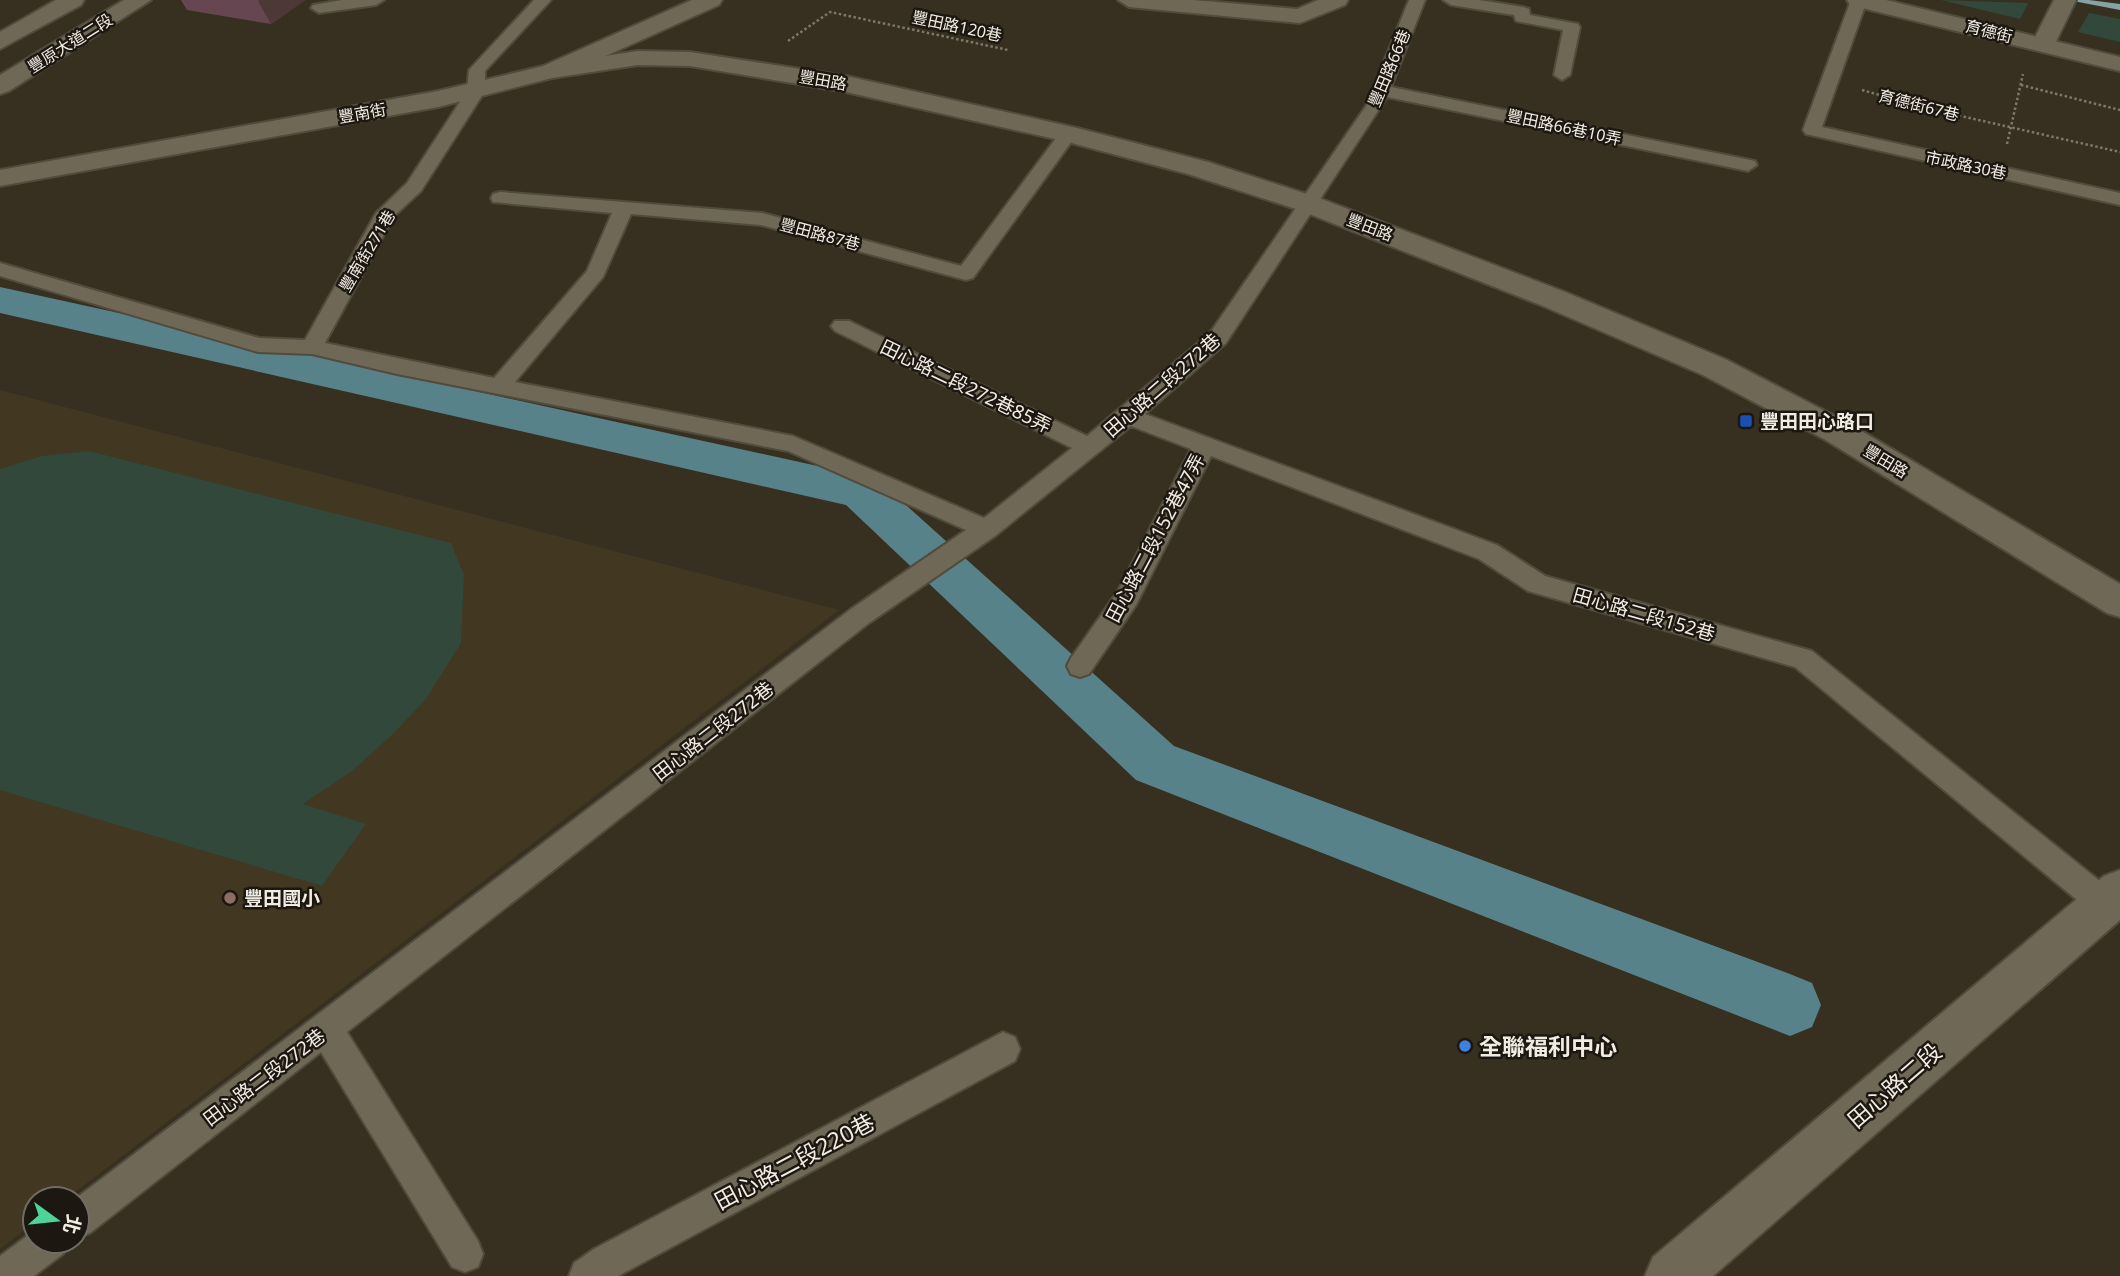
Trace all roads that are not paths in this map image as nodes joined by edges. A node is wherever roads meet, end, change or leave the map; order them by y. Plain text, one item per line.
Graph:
1 (73, 0) edge
2 (140, 0) edge
3 (376, 0) edge
4 (543, 0) edge
5 (711, 0) edge
6 (1129, 0) edge
7 (1337, 0) edge
8 (1417, 0) edge
9 (1451, 0) edge
10 (1858, 0) edge
11 (1210, 4) edge
12 (2063, 4) edge
13 (318, 8) dead end
14 (0, 42) edge
15 (2036, 43) junction
16 (2120, 64) edge
17 (552, 71) junction
18 (1562, 75) dead end
19 (0, 86) edge
20 (1380, 90) junction
21 (476, 91) junction
22 (1068, 134) junction
23 (0, 165) edge
24 (1748, 165) dead end
25 (47, 171) junction
26 (0, 178) edge
27 (0, 184) edge
28 (500, 198) dead end
29 (2120, 199) edge
30 (1309, 204) junction
31 (624, 208) junction
32 (0, 269) edge
33 (842, 326) dead end
34 (312, 346) junction
35 (499, 387) junction
36 (1128, 416) junction
37 (1205, 445) junction
38 (1090, 447) junction
39 (986, 530) junction
40 (2120, 602) edge
41 (1080, 666) dead end
42 (2115, 899) edge
43 (326, 1030) junction
44 (1003, 1049) dead end
45 (91, 1209) edge
46 (465, 1254) dead end
47 (32, 1255) edge
48 (4, 1276) edge
49 (587, 1276) edge
50 (1672, 1276) edge

1 - 14 street, 豐原大道二段
2 - 19 street, 豐原大道二段
3 - 13 lane
4 - 21 lane, 豐南街271巷
5 - 17 street, 豐南街
6 - 11 street
7 - 11 street
8 - 20 lane, 豐田路66巷
9 - 18 lane
10 - 15 street, 育德街
10 - 29 lane, 市政路30巷
12 - 15 street
15 - 16 street, 育德街
17 - 21 street, 豐南街
17 - 22 street, 豐田路
20 - 24 lane, 豐田路66巷10弄
20 - 30 lane, 豐田路66巷
21 - 25 street, 豐南街
21 - 34 lane, 豐南街271巷
22 - 30 street, 豐田路
22 - 31 lane, 豐田路87巷
23 - 25 street
25 - 26 street, 豐南街
25 - 27 street
28 - 31 lane, 豐田路87巷
30 - 36 lane, 田心路二段272巷
30 - 40 street, 豐田路
31 - 35 lane
32 - 34 lane
33 - 38 lane, 田心路二段272巷85弄
34 - 35 lane
35 - 39 lane
36 - 37 lane, 田心路二段152巷
36 - 38 lane, 田心路二段272巷
37 - 41 lane, 田心路二段152巷47弄
37 - 42 lane, 田心路二段152巷
38 - 39 lane, 田心路二段272巷
39 - 43 lane, 田心路二段272巷
42 - 50 street, 田心路二段
43 - 45 lane, 田心路二段272巷
43 - 46 lane
44 - 49 lane, 田心路二段220巷
47 - 48 lane

